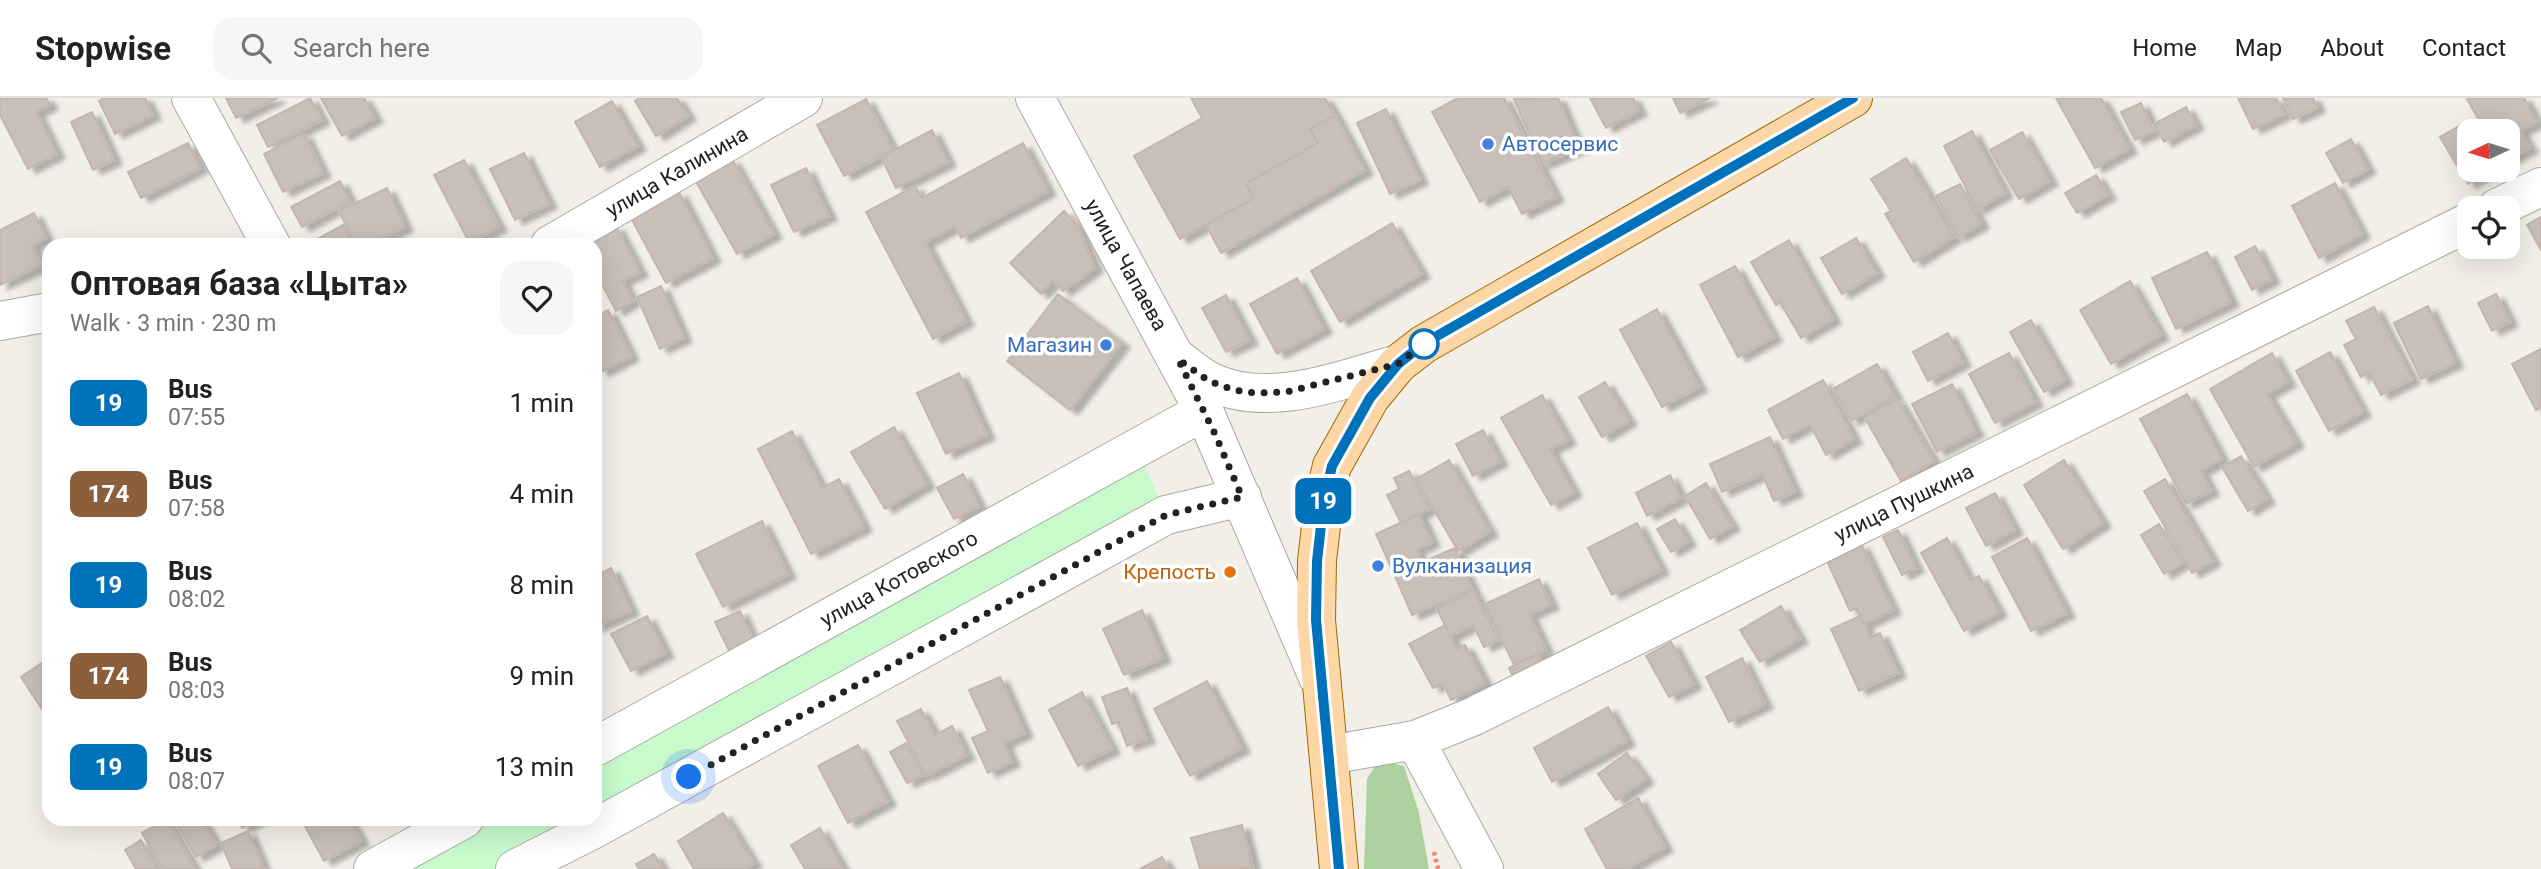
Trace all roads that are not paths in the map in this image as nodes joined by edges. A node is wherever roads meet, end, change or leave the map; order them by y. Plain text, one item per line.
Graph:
1 (191, 98) edge
2 (803, 98) edge
3 (1035, 98) edge
4 (1853, 98) edge
5 (2541, 187) edge
6 (2520, 197) edge
7 (2457, 228) edge
8 (267, 238) edge
9 (562, 238) edge
10 (42, 313) edge
11 (0, 321) edge
12 (1178, 359) junction
13 (1398, 364) junction
14 (1209, 422) junction
15 (1242, 497) junction
16 (1323, 688) junction
17 (1415, 740) junction
18 (602, 743) edge
19 (1329, 755) junction
20 (602, 818) edge
21 (451, 826) edge
22 (588, 826) edge
23 (373, 869) edge
24 (515, 869) edge
25 (1339, 869) edge
26 (1484, 869) edge

1 - 8 street
2 - 9 street, улица Калинина
3 - 12 street, улица Чапаева
4 - 13 main road
5 - 6 street
7 - 17 street, улица Пушкина
10 - 11 street
12 - 13 street
12 - 14 street, улица Чапаева
13 - 16 main road
14 - 15 street, улица Чапаева
14 - 18 street, улица Котовского
15 - 16 street, улица Чапаева
15 - 20 street
16 - 19 main road
17 - 19 street, улица Пушкина
17 - 26 street
19 - 25 main road
21 - 23 street
22 - 24 street

